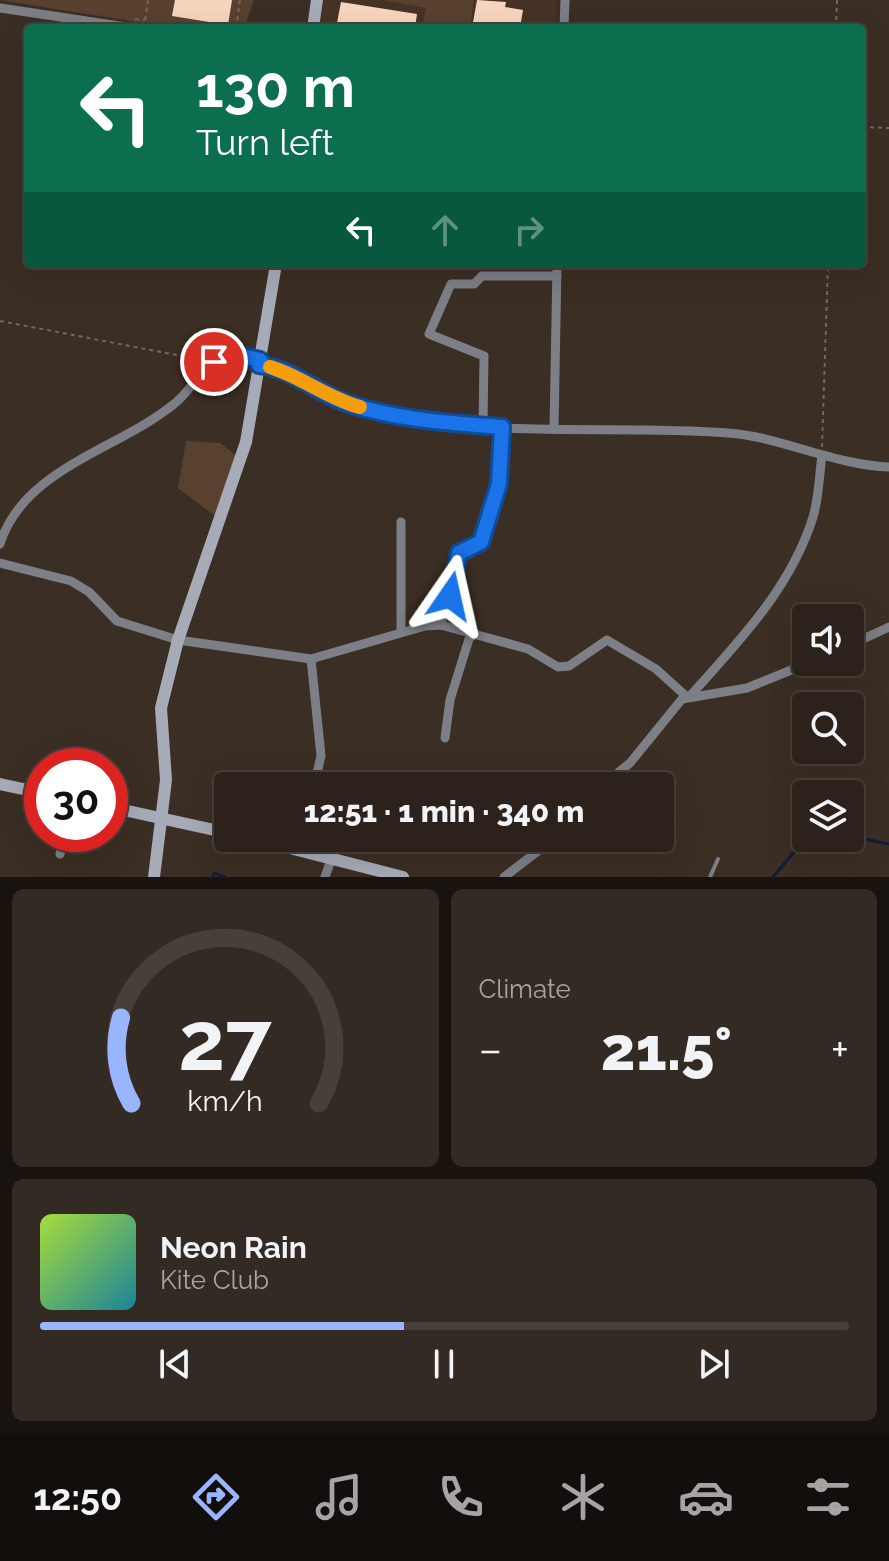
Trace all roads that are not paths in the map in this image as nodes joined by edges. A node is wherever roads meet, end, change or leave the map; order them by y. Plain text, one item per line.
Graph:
1 (317, 0) edge
2 (565, 0) edge
3 (0, 8) edge
4 (106, 24) edge
5 (314, 24) edge
6 (564, 24) edge
7 (275, 268) edge
8 (557, 268) edge
9 (557, 276) junction
10 (259, 362) junction
11 (483, 426) junction
12 (502, 427) junction
13 (554, 429) junction
14 (822, 456) junction
15 (889, 467) edge
16 (401, 522) dead end
17 (0, 544) edge
18 (0, 563) edge
19 (441, 625) junction
20 (889, 627) edge
21 (401, 630) junction
22 (475, 633) junction
23 (864, 639) edge
24 (178, 640) junction
25 (311, 659) junction
26 (792, 670) edge
27 (689, 696) junction
28 (445, 738) dead end
29 (317, 772) edge
30 (619, 772) edge
31 (0, 784) edge
32 (24, 789) edge
33 (128, 811) edge
34 (159, 817) junction
35 (214, 830) edge
36 (321, 852) edge
37 (537, 852) edge
38 (332, 857) junction
39 (718, 859) dead end
40 (154, 877) edge
41 (325, 877) edge
42 (403, 877) edge
43 (504, 877) edge
44 (710, 877) edge

1 - 5 main road
2 - 6 street
3 - 4 street
7 - 10 main road
8 - 9 street
9 - 11 street
9 - 13 street
10 - 11 street
10 - 17 street
10 - 24 main road
11 - 12 street
12 - 13 street
12 - 19 street
13 - 14 street
14 - 15 street
14 - 27 street
16 - 21 street
18 - 24 street
19 - 21 street
19 - 22 street
20 - 23 street
21 - 25 street
22 - 27 street
22 - 28 street
24 - 25 street
24 - 34 main road
25 - 29 street
26 - 27 street
27 - 30 street
31 - 32 main road
33 - 34 main road
34 - 35 main road
34 - 40 main road
36 - 38 main road
37 - 43 street
38 - 41 street
38 - 42 main road
39 - 44 lane

